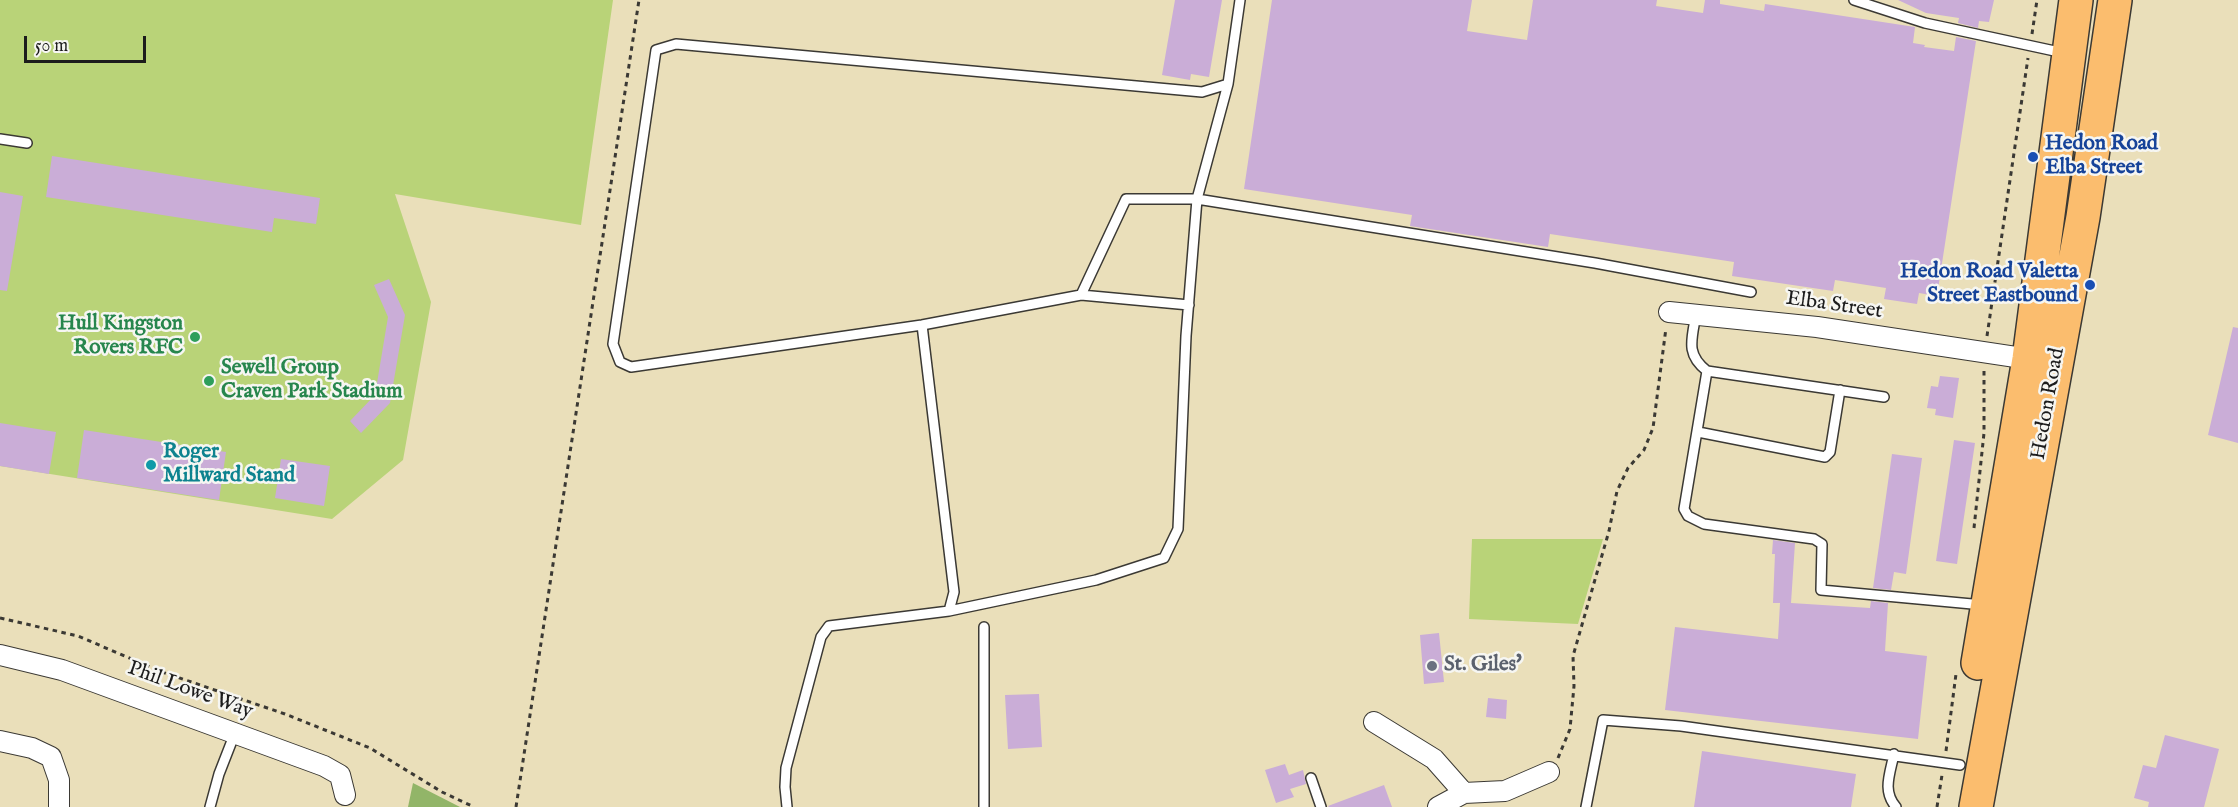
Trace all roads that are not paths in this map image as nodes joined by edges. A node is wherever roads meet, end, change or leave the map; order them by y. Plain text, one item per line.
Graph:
1 (1240, 0) edge
2 (1854, 0) edge
3 (2076, 0) edge
4 (2115, 0) edge
5 (2069, 54) junction
6 (1228, 84) junction
7 (0, 139) edge
8 (27, 143) dead end
9 (1197, 200) junction
10 (1751, 292) dead end
11 (1081, 295) junction
12 (1189, 305) junction
13 (1669, 312) road end
14 (1696, 314) junction
15 (922, 325) junction
16 (2029, 358) junction
17 (1707, 371) junction
18 (1840, 390) junction
19 (1884, 397) dead end
20 (1698, 432) junction
21 (1988, 606) junction
22 (949, 611) junction
23 (984, 627) dead end
24 (0, 655) edge
25 (1374, 722) dead end
26 (235, 732) junction
27 (0, 741) edge
28 (1894, 754) junction
29 (1952, 763) junction
30 (1549, 772) road end
31 (1311, 778) dead end
32 (1464, 793) junction
33 (344, 801) edge
34 (786, 806) edge
35 (59, 807) edge
36 (210, 807) edge
37 (984, 807) edge
38 (1321, 807) edge
39 (1438, 807) edge
40 (1586, 807) edge
41 (1896, 807) edge
42 (1954, 807) edge
43 (1976, 807) edge

1 - 6 lane
2 - 5 lane
3 - 5 highway, Hedon Road
4 - 43 highway, Hedon Road
5 - 16 highway, Hedon Road
6 - 9 lane
6 - 15 lane
7 - 8 lane
9 - 10 lane
9 - 11 lane
9 - 12 lane
11 - 12 lane
11 - 15 lane
12 - 22 lane
13 - 14 street, Elba Street
14 - 16 street, Elba Street
14 - 17 lane
15 - 22 lane
16 - 21 highway, Hedon Road
17 - 18 lane
17 - 20 lane
18 - 19 lane
18 - 20 lane
20 - 21 lane
21 - 29 highway, Hedon Road
22 - 34 lane
23 - 37 lane
24 - 26 street, Phil Lowe Way
25 - 32 street
26 - 33 street, Phil Lowe Way
26 - 36 lane
27 - 35 street
28 - 29 lane
28 - 40 lane
28 - 41 lane
29 - 42 highway, Hedon Road
30 - 32 street
31 - 38 lane
32 - 39 street

